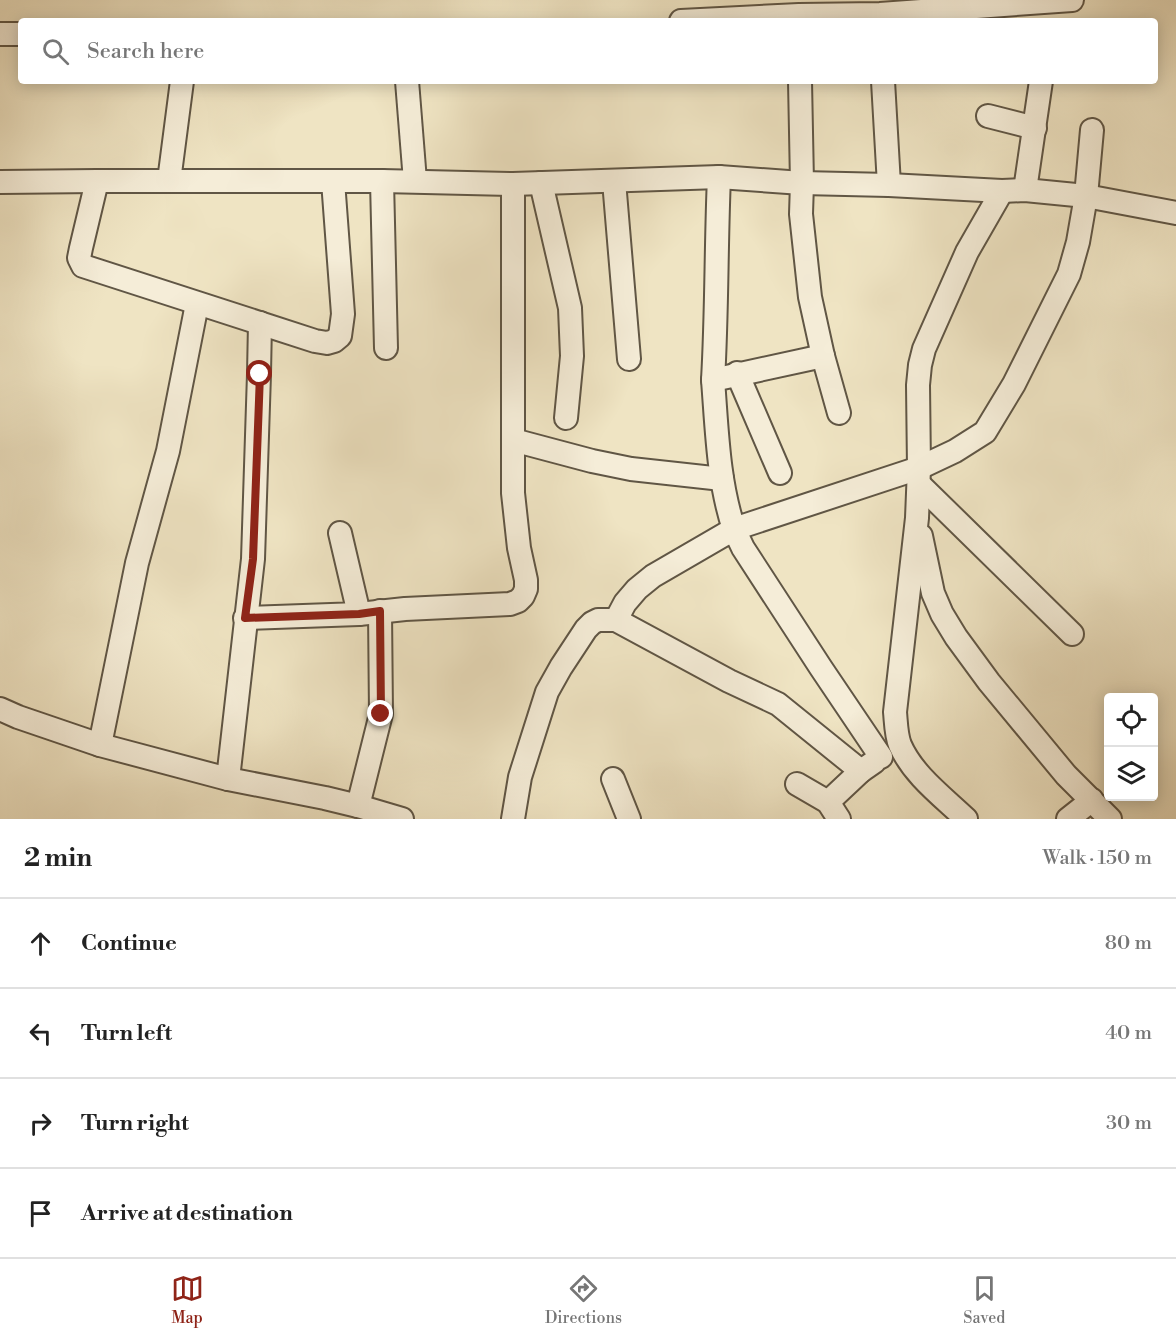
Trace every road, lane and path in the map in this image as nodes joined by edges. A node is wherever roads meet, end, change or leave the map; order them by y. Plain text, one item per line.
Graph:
1 (1058, 7) edge
2 (799, 18) edge
3 (880, 18) edge
4 (0, 34) edge
5 (18, 34) edge
6 (182, 84) edge
7 (407, 84) edge
8 (800, 84) edge
9 (883, 84) edge
10 (1041, 84) edge
11 (988, 116) dead end
12 (1035, 128) junction
13 (1092, 130) dead end
14 (719, 177) junction
15 (97, 181) junction
16 (169, 181) junction
17 (333, 181) junction
18 (382, 181) junction
19 (415, 181) junction
20 (615, 181) junction
21 (0, 182) edge
22 (541, 183) junction
23 (802, 183) junction
24 (513, 184) junction
25 (889, 185) junction
26 (1013, 191) junction
27 (1086, 196) junction
28 (1176, 213) edge
29 (197, 304) junction
30 (260, 323) junction
31 (386, 348) dead end
32 (823, 356) junction
33 (629, 359) dead end
34 (737, 373) junction
35 (713, 380) junction
36 (838, 413) dead end
37 (566, 418) dead end
38 (513, 440) junction
39 (780, 472) dead end
40 (919, 476) junction
41 (722, 479) junction
42 (917, 518) junction
43 (734, 529) junction
44 (340, 533) dead end
45 (369, 612) junction
46 (245, 618) junction
47 (616, 620) junction
48 (1072, 634) dead end
49 (0, 709) edge
50 (100, 745) junction
51 (890, 750) junction
52 (861, 771) junction
53 (228, 779) junction
54 (613, 779) dead end
55 (797, 783) dead end
56 (1092, 800) junction
57 (358, 806) junction
58 (834, 814) edge
59 (402, 819) edge
60 (513, 819) edge
61 (629, 819) edge
62 (966, 819) edge
63 (1068, 819) edge
64 (1110, 819) edge

1 - 3 street
2 - 3 street
4 - 5 street
6 - 16 street
7 - 19 street
8 - 23 street
9 - 25 street
10 - 12 street
11 - 12 street
12 - 26 street
13 - 27 street
14 - 20 street
14 - 23 street
14 - 35 street
15 - 16 street
15 - 21 street
15 - 29 street
16 - 17 street
17 - 18 street
17 - 30 street
18 - 19 street
18 - 31 street
19 - 24 street
20 - 22 street
20 - 33 street
22 - 24 street
22 - 37 street
23 - 25 street
23 - 32 street
24 - 38 street
25 - 26 street
26 - 27 street
26 - 40 street
27 - 28 street
27 - 40 street
29 - 30 street
29 - 50 street
30 - 46 street
32 - 34 street
32 - 36 street
34 - 35 street
34 - 39 street
35 - 41 street
38 - 41 street
38 - 45 street
40 - 42 street
40 - 43 street
40 - 48 street
41 - 43 street
42 - 51 street
42 - 56 street
43 - 47 street
43 - 51 street
44 - 45 street
45 - 46 street
45 - 57 street
46 - 53 street
47 - 52 street
47 - 60 street
49 - 50 street
50 - 53 street
51 - 52 street
51 - 62 street
52 - 58 street
53 - 57 street
54 - 61 street
55 - 58 street
56 - 63 street
56 - 64 street
57 - 59 street

